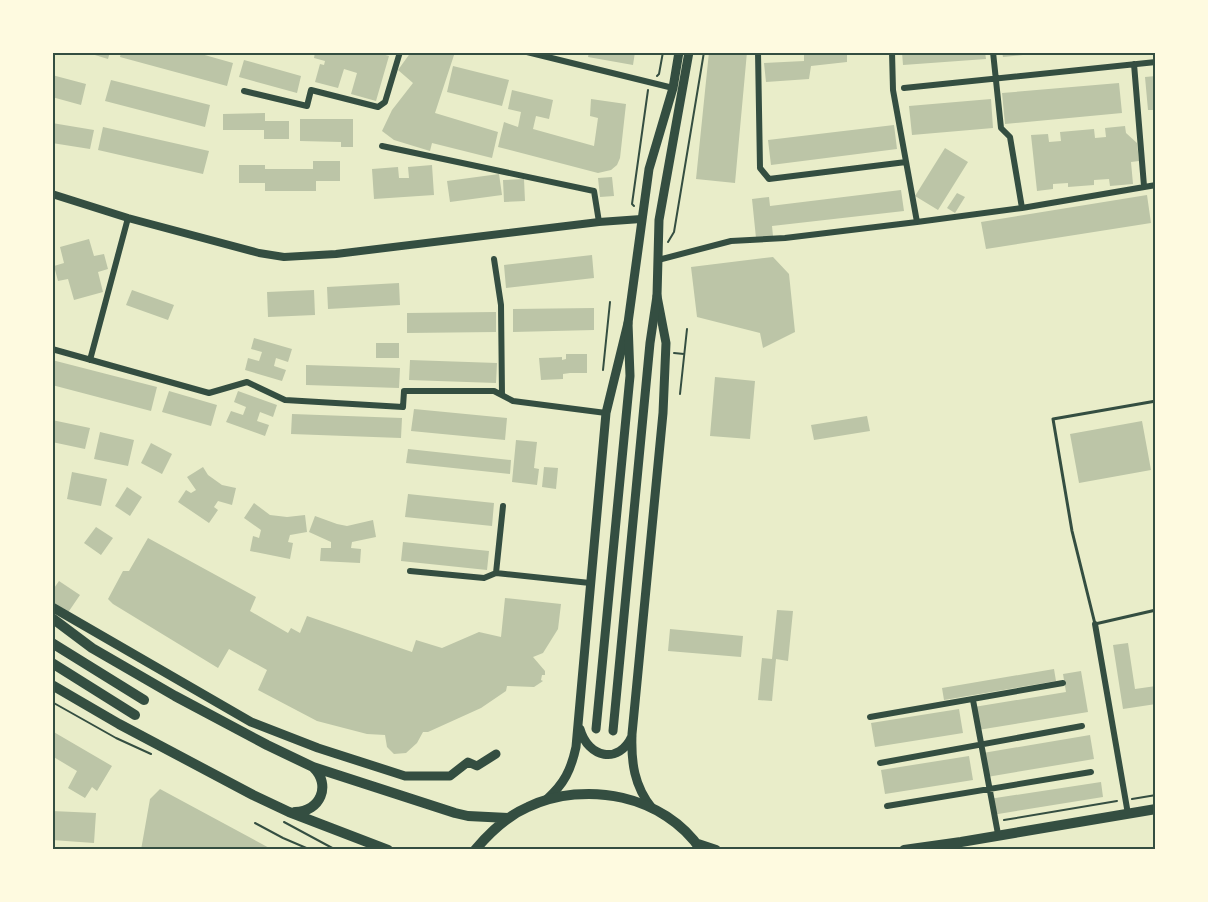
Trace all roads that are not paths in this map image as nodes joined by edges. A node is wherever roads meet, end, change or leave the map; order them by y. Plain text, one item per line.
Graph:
1 (400, 52) edge
2 (527, 52) edge
3 (679, 52) edge
4 (690, 52) edge
5 (758, 52) edge
6 (892, 52) edge
7 (993, 52) edge
8 (1155, 62) edge
9 (1134, 64) junction
10 (995, 79) junction
11 (673, 88) junction
12 (904, 88) dead end
13 (244, 91) dead end
14 (382, 146) dead end
15 (906, 162) junction
16 (1155, 184) edge
17 (1144, 186) junction
18 (52, 194) edge
19 (1022, 208) junction
20 (128, 218) junction
21 (641, 219) junction
22 (598, 222) junction
23 (917, 222) junction
24 (494, 259) dead end
25 (658, 260) junction
26 (657, 296) junction
27 (628, 323) junction
28 (52, 349) edge
29 (90, 360) junction
30 (502, 395) junction
31 (1155, 401) edge
32 (606, 413) junction
33 (503, 506) dead end
34 (410, 571) dead end
35 (496, 573) junction
36 (590, 584) junction
37 (52, 607) edge
38 (1155, 610) edge
39 (52, 618) edge
40 (1095, 624) junction
41 (52, 643) edge
42 (52, 663) edge
43 (1063, 683) dead end
44 (52, 685) edge
45 (144, 700) dead end
46 (973, 700) junction
47 (135, 715) dead end
48 (870, 717) dead end
49 (579, 724) junction
50 (1082, 726) dead end
51 (596, 729) dead end
52 (613, 731) dead end
53 (632, 734) junction
54 (982, 744) junction
55 (496, 754) dead end
56 (880, 763) dead end
57 (313, 767) junction
58 (1091, 772) dead end
59 (990, 789) junction
60 (547, 799) junction
61 (887, 806) dead end
62 (652, 808) junction
63 (1155, 809) edge
64 (289, 812) junction
65 (1128, 814) junction
66 (508, 818) junction
67 (998, 834) junction
68 (700, 847) edge
69 (388, 849) edge
70 (475, 849) edge
71 (716, 849) edge
72 (903, 849) edge

1 - 13 street
2 - 11 street
3 - 11 main road
4 - 25 main road
5 - 15 street
6 - 15 street
7 - 10 street
8 - 9 street
9 - 10 street
9 - 17 street
10 - 12 street
10 - 19 street
11 - 21 main road
14 - 22 street
15 - 23 street
16 - 17 street
17 - 19 street
18 - 20 street
19 - 23 street
20 - 22 street
20 - 29 street
21 - 22 street
21 - 27 main road
23 - 25 street
24 - 30 street
25 - 26 main road
26 - 52 main road
26 - 53 main road
27 - 32 main road
27 - 51 main road
28 - 29 street
29 - 30 street
30 - 32 street
31 - 40 lane
32 - 36 main road
33 - 35 street
34 - 35 street
35 - 36 street
36 - 49 main road
37 - 55 main road
38 - 40 lane
39 - 57 highway
40 - 65 street
41 - 45 highway
42 - 47 highway
43 - 46 street
44 - 64 highway
46 - 48 street
46 - 54 street
49 - 53 main road
49 - 60 main road
50 - 54 street
53 - 62 main road
54 - 56 street
54 - 59 street
57 - 64 highway
57 - 66 highway
58 - 59 street
59 - 61 street
59 - 67 street
60 - 62 highway
60 - 66 highway
62 - 68 highway
63 - 65 highway
64 - 69 highway
65 - 67 highway
66 - 70 highway
67 - 72 highway
68 - 71 highway

